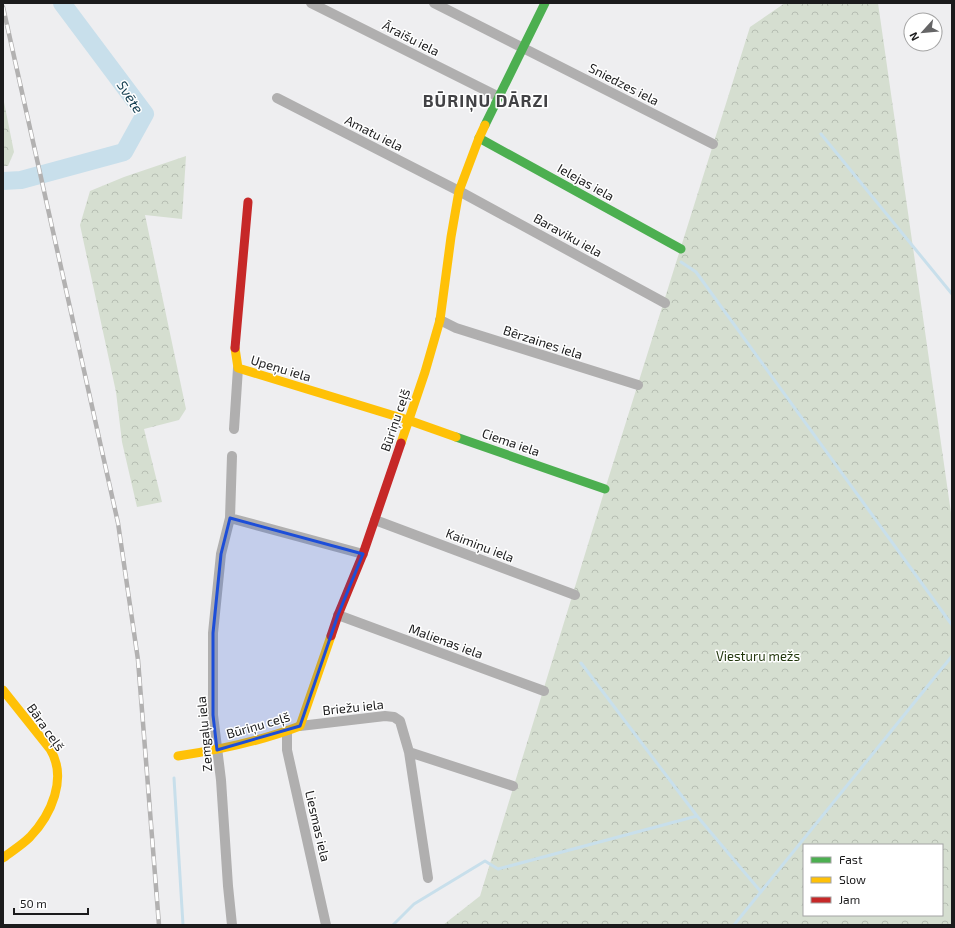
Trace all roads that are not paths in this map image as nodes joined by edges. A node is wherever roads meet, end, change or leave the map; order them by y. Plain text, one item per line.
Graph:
1 (311, 3) edge
2 (434, 3) edge
3 (545, 3) edge
4 (523, 48) junction
5 (499, 97) junction
6 (277, 98) dead end
7 (479, 138) junction
8 (714, 144) dead end
9 (459, 191) junction
10 (248, 202) dead end
11 (681, 249) dead end
12 (664, 303) dead end
13 (440, 320) junction
14 (238, 368) junction
15 (638, 385) dead end
16 (408, 420) junction
17 (234, 429) dead end
18 (232, 456) dead end
19 (605, 489) dead end
20 (230, 518) junction
21 (375, 520) junction
22 (364, 554) junction
23 (575, 595) dead end
24 (338, 614) junction
25 (3, 690) edge
26 (544, 691) dead end
27 (300, 726) junction
28 (288, 731) junction
29 (217, 750) junction
30 (409, 752) junction
31 (178, 756) dead end
32 (513, 786) dead end
33 (3, 858) edge
34 (428, 878) dead end
35 (232, 925) edge
36 (326, 925) edge

1 - 5 street, Āraišu iela
2 - 4 street, Sniedzes iela
3 - 4 street, Būriņu ceļš
4 - 5 street, Būriņu ceļš
4 - 8 street, Sniedzes iela
5 - 7 street, Būriņu ceļš
6 - 9 street, Amatu iela
7 - 9 street, Būriņu ceļš
7 - 11 street, Ielejas iela
9 - 12 street, Baraviku iela
9 - 13 street, Būriņu ceļš
10 - 14 street, Upeņu iela
13 - 15 street, Bērzaines iela
13 - 16 street, Būriņu ceļš
14 - 16 street, Upeņu iela
14 - 17 street
16 - 19 street, Ciema iela
16 - 21 street, Būriņu ceļš
18 - 20 street, Zemgaļu iela
20 - 22 street
20 - 29 street, Zemgaļu iela
21 - 22 street, Būriņu ceļš
21 - 23 street, Kaimiņu iela
22 - 24 street, Būriņu ceļš
24 - 26 street, Malienas iela
24 - 27 street, Būriņu ceļš
25 - 33 street, Bāra ceļš
27 - 28 street, Būriņu ceļš
27 - 30 street, Briežu iela
28 - 29 street, Būriņu ceļš
28 - 36 street, Liesmas iela
29 - 31 street, Būriņu ceļš
29 - 35 street, Zemgaļu iela
30 - 32 street
30 - 34 street, Briežu iela

